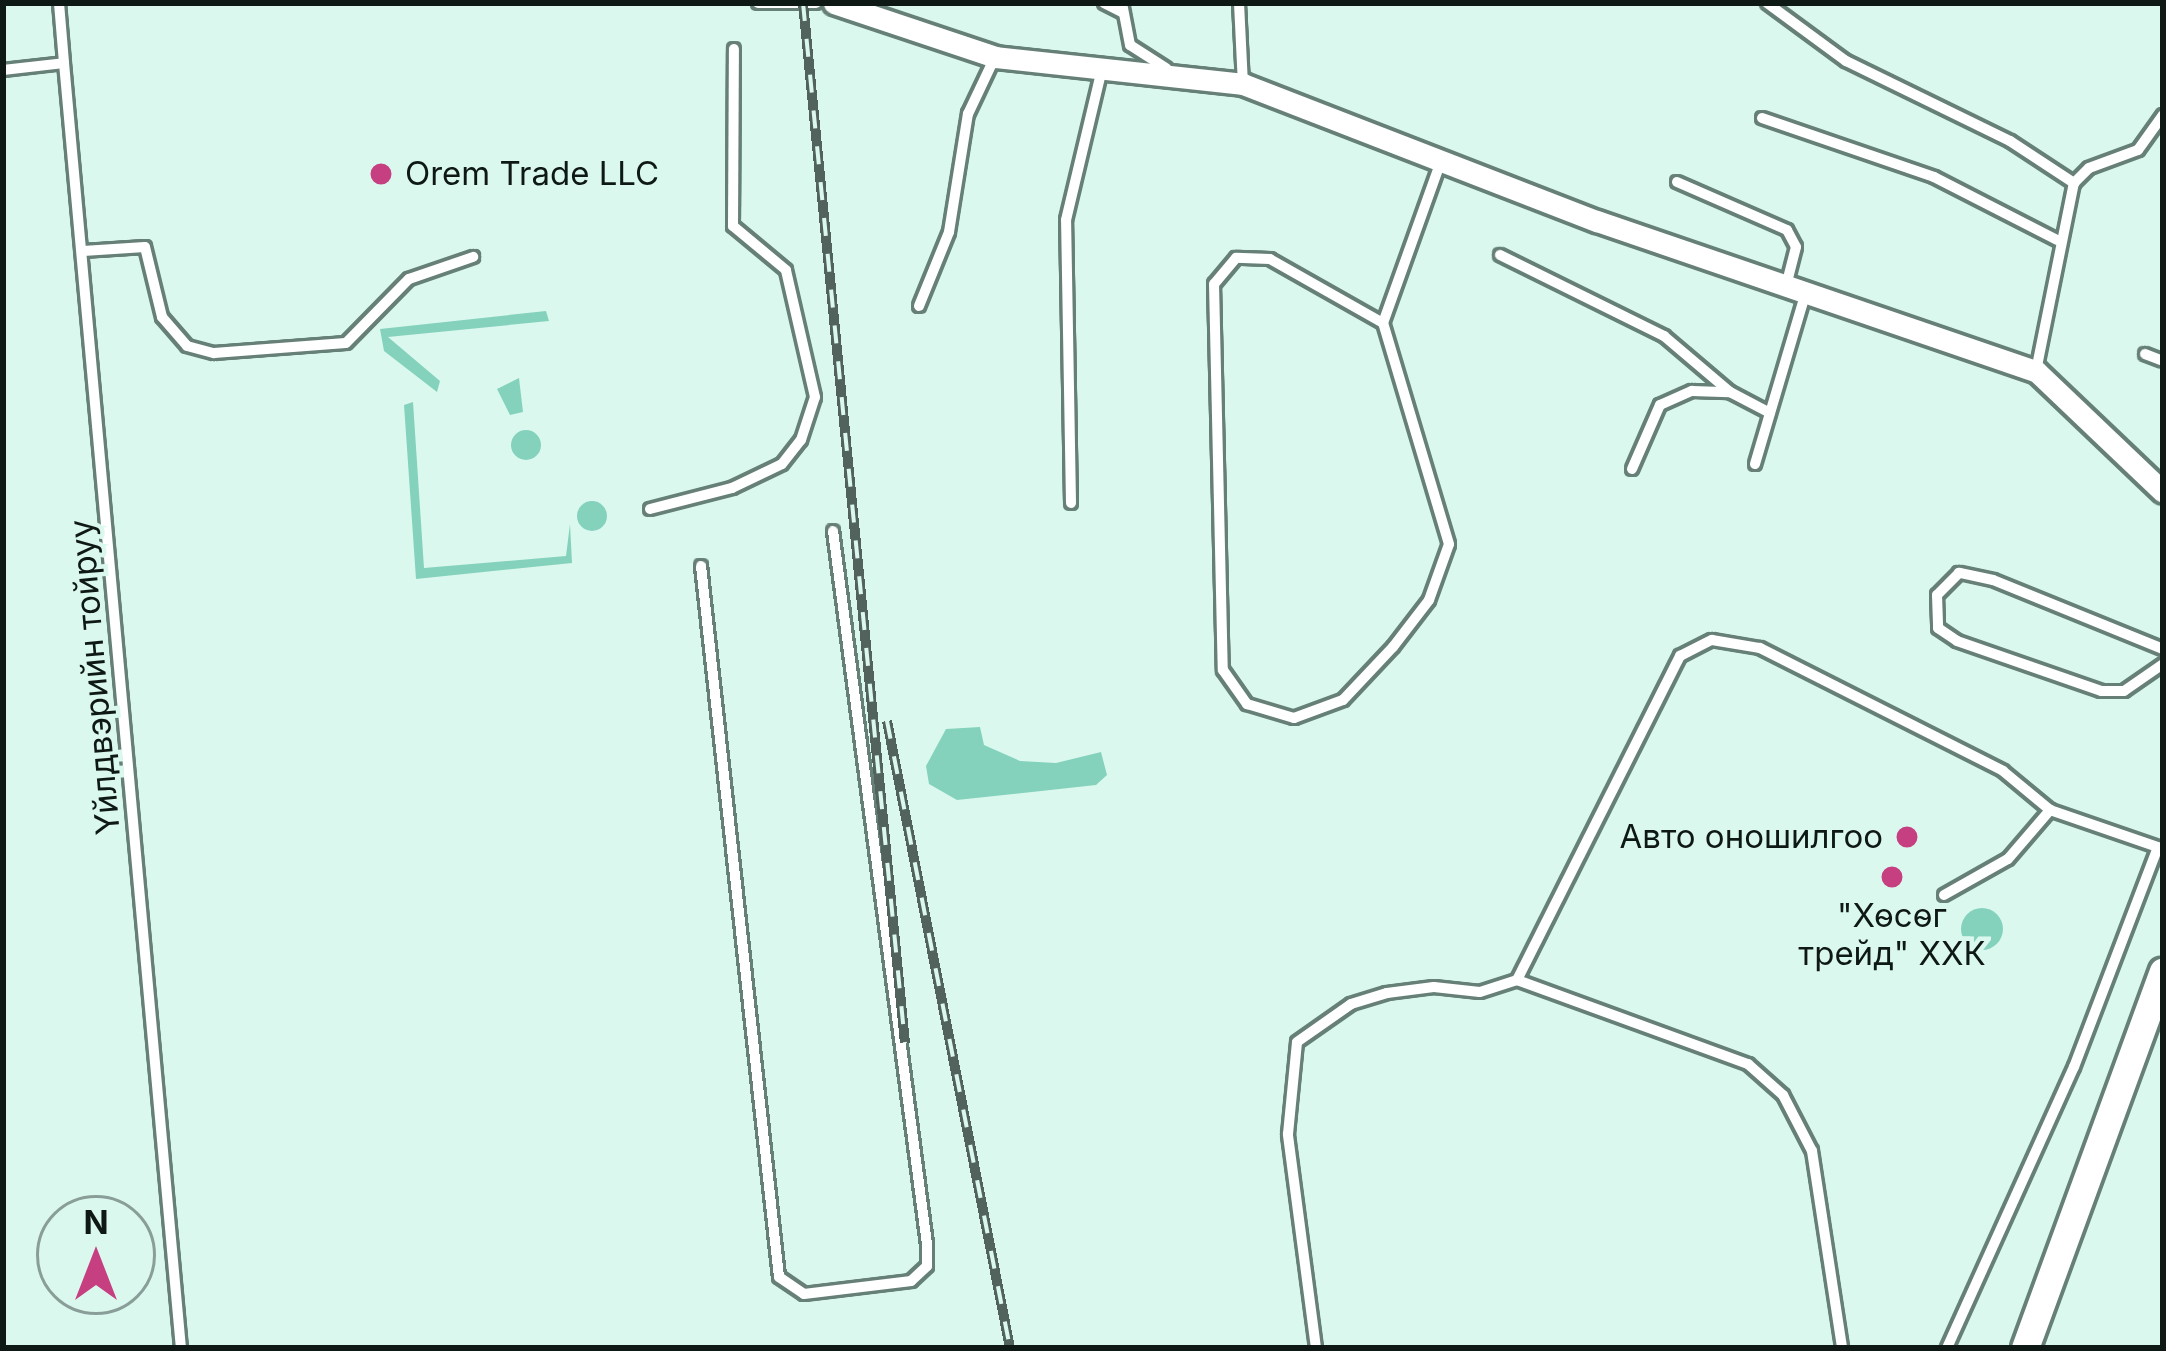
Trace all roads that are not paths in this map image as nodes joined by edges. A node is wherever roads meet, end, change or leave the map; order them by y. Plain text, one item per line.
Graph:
1 (59, 3) edge
2 (758, 3) edge
3 (816, 3) edge
4 (834, 3) edge
5 (1104, 3) edge
6 (1239, 3) edge
7 (1768, 3) edge
8 (1122, 8) edge
9 (734, 50) dead end
10 (995, 57) junction
11 (64, 63) junction
12 (3, 70) edge
13 (1101, 73) junction
14 (1244, 84) junction
15 (2163, 115) edge
16 (1762, 118) dead end
17 (1442, 158) junction
18 (1678, 182) dead end
19 (2074, 183) junction
20 (2057, 240) junction
21 (83, 250) junction
22 (1500, 255) dead end
23 (473, 257) dead end
24 (1796, 289) junction
25 (919, 306) dead end
26 (1383, 323) junction
27 (2145, 353) dead end
28 (2163, 361) edge
29 (2036, 371) junction
30 (1730, 392) junction
31 (1770, 413) junction
32 (1755, 464) dead end
33 (1632, 469) dead end
34 (2163, 492) edge
35 (1072, 503) dead end
36 (650, 509) dead end
37 (833, 531) dead end
38 (701, 566) dead end
39 (2163, 649) edge
40 (2163, 664) edge
41 (2050, 810) junction
42 (2160, 848) edge
43 (1944, 895) dead end
44 (2163, 971) edge
45 (1517, 980) junction
46 (182, 1348) edge
47 (1316, 1348) edge
48 (1842, 1348) edge
49 (1947, 1348) edge
50 (2025, 1348) edge

1 - 11 lane, Үйлдвэрийн тойруу
2 - 3 lane
4 - 10 street
5 - 8 lane
6 - 14 lane
7 - 19 lane
8 - 14 lane
9 - 36 lane
10 - 13 street
10 - 25 lane
11 - 12 lane
11 - 21 lane, Үйлдвэрийн тойруу
13 - 14 street
13 - 35 lane
14 - 17 street
15 - 19 lane
16 - 20 lane
17 - 24 street
17 - 26 lane
18 - 24 lane
19 - 20 lane
20 - 29 lane
21 - 23 lane
21 - 46 lane, Үйлдвэрийн тойруу
22 - 30 lane
24 - 29 street
24 - 31 lane
26 - 26 lane
27 - 28 lane
29 - 34 street
30 - 31 lane
30 - 33 lane
31 - 32 lane
37 - 38 lane
39 - 40 lane
41 - 42 lane
41 - 43 lane
41 - 45 lane
42 - 49 lane
44 - 50 main road
45 - 47 lane
45 - 48 lane

